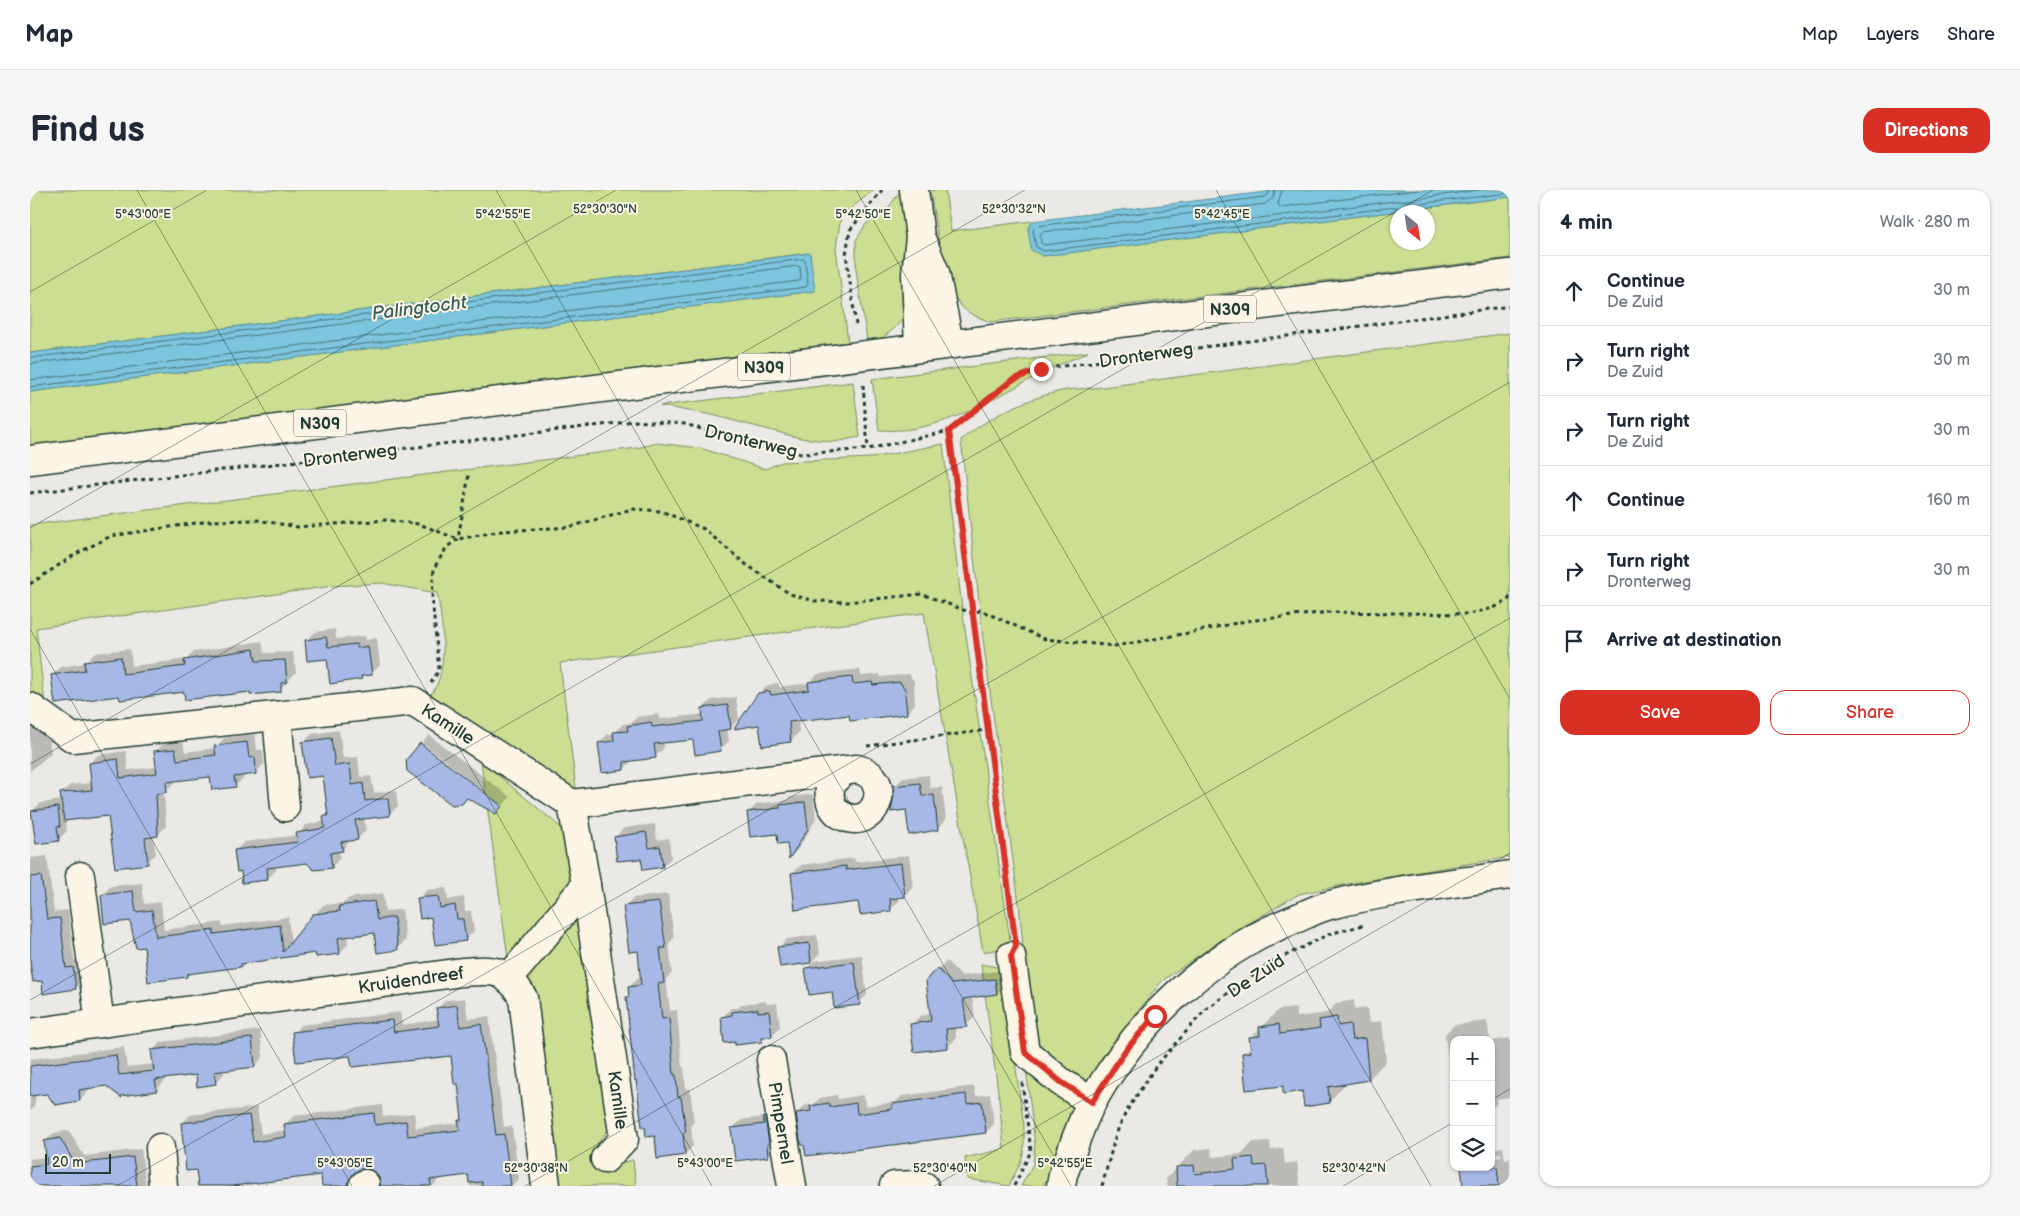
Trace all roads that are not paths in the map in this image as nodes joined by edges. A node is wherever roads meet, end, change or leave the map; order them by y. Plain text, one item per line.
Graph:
1 (914, 190) edge
2 (920, 237) junction
3 (1510, 274) edge
4 (950, 343) junction
5 (918, 347) junction
6 (30, 460) edge
7 (30, 707) edge
8 (277, 716) junction
9 (843, 772) road end
10 (572, 804) junction
11 (285, 807) dead end
12 (1510, 875) edge
13 (80, 876) dead end
14 (586, 885) junction
15 (1011, 956) road end
16 (508, 979) junction
17 (100, 1023) junction
18 (30, 1032) edge
19 (771, 1060) dead end
20 (1092, 1102) junction
21 (160, 1148) dead end
22 (604, 1159) dead end
23 (163, 1186) edge
24 (546, 1186) edge
25 (792, 1186) edge
26 (894, 1186) edge
27 (924, 1186) edge
28 (1061, 1186) edge

1 - 2 street
2 - 4 street
2 - 5 street
3 - 4 street, Dronterweg / N309
4 - 5 street, Dronterweg / N309
5 - 6 street, Dronterweg / N309
7 - 8 street, Kamille
8 - 10 street, Kamille
8 - 11 street
9 - 10 street
10 - 14 street, Kamille
12 - 20 street, De Zuid
13 - 17 street
14 - 16 street
14 - 22 street, Kamille
15 - 20 street
16 - 17 street, Kruidendreef
16 - 24 street
17 - 18 street, Kruidendreef
19 - 25 street, Pimpernel
20 - 28 street, De Zuid
21 - 23 street
26 - 27 street

